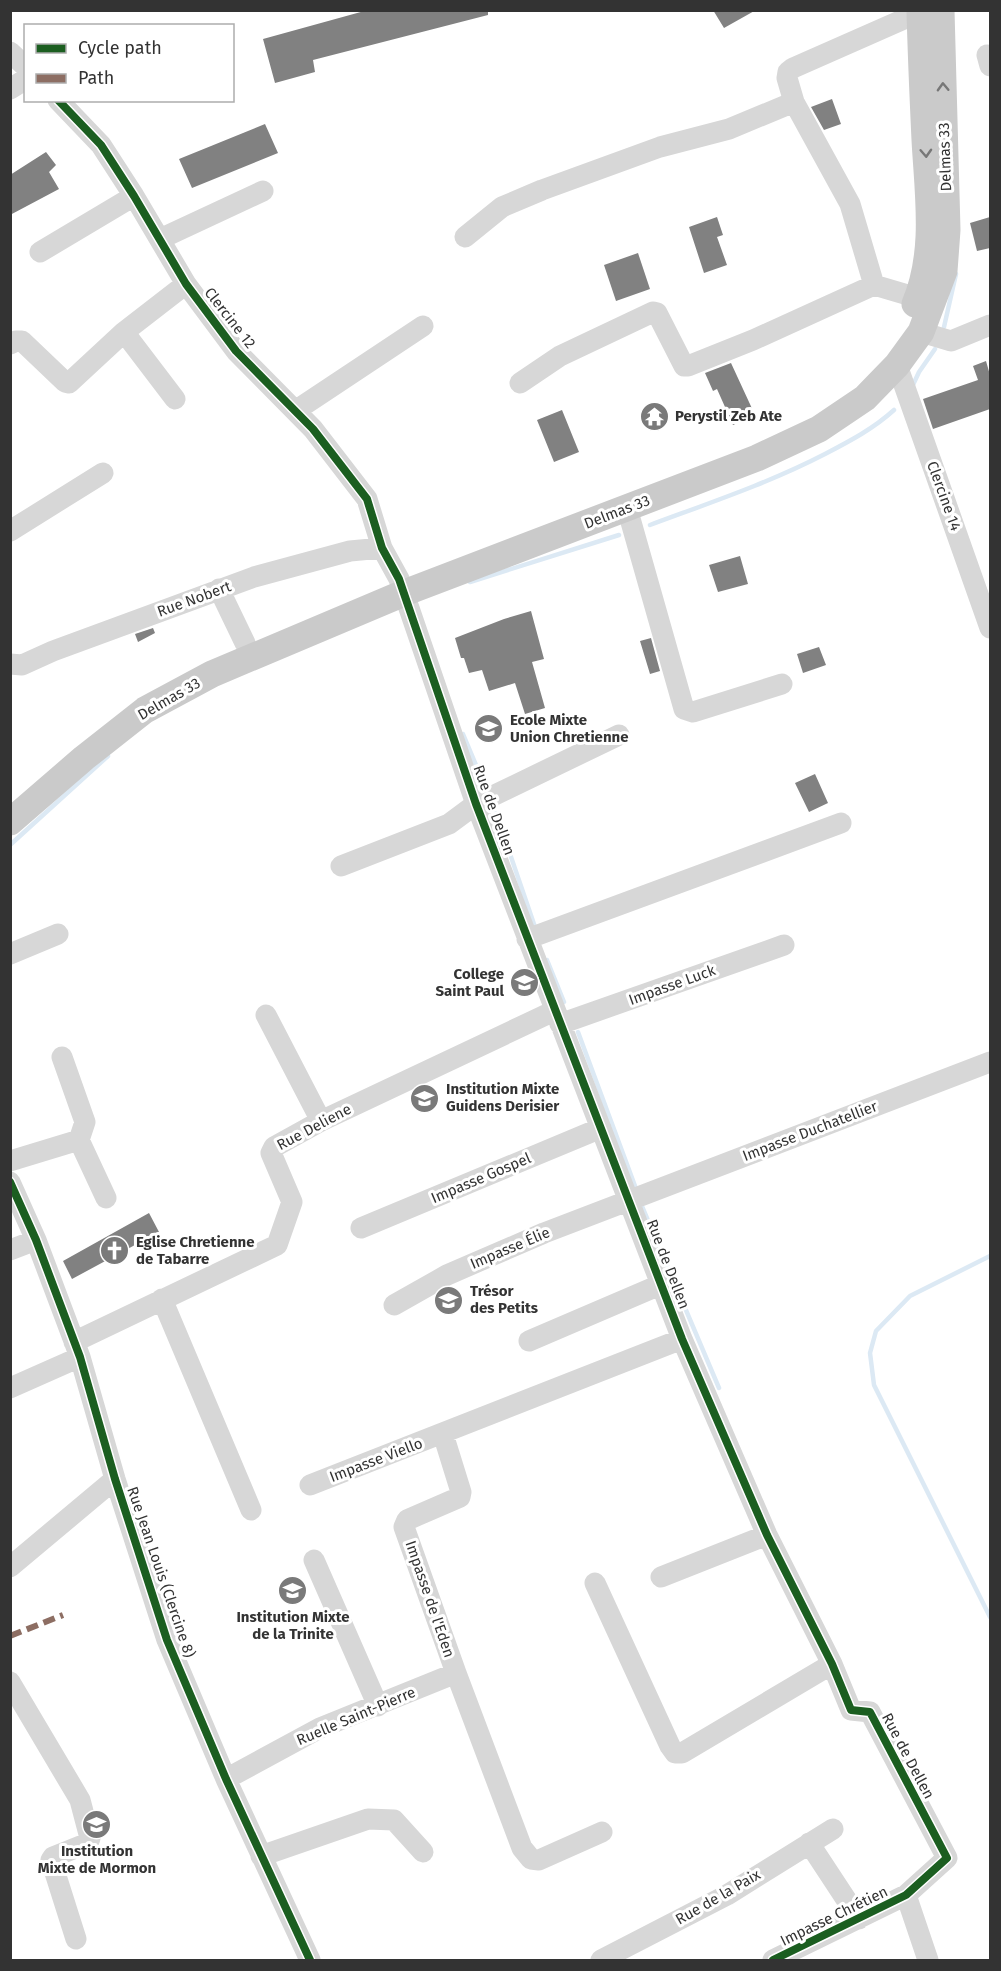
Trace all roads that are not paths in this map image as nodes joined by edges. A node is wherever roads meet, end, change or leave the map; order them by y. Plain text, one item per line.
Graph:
1 (927, 11) edge
2 (24, 80) edge
3 (10, 89) edge
4 (60, 102) edge
5 (794, 102) junction
6 (263, 191) dead end
7 (134, 196) junction
8 (465, 237) dead end
9 (160, 239) junction
10 (40, 252) dead end
11 (186, 284) junction
12 (874, 285) junction
13 (918, 298) junction
14 (990, 325) edge
15 (423, 326) dead end
16 (921, 332) junction
17 (124, 333) junction
18 (10, 344) edge
19 (897, 365) junction
20 (520, 383) dead end
21 (175, 399) dead end
22 (296, 411) junction
23 (103, 473) dead end
24 (627, 508) junction
25 (10, 531) edge
26 (382, 548) junction
27 (401, 586) junction
28 (219, 589) junction
29 (990, 628) edge
30 (245, 643) junction
31 (10, 664) edge
32 (782, 684) dead end
33 (620, 735) dead end
34 (10, 800) edge
35 (476, 804) junction
36 (10, 822) edge
37 (841, 824) dead end
38 (341, 866) dead end
39 (58, 934) dead end
40 (527, 939) junction
41 (784, 945) dead end
42 (10, 954) edge
43 (266, 1015) dead end
44 (557, 1018) junction
45 (62, 1057) dead end
46 (990, 1062) edge
47 (321, 1121) junction
48 (601, 1128) junction
49 (79, 1140) junction
50 (10, 1161) edge
51 (10, 1182) edge
52 (106, 1198) dead end
53 (629, 1200) junction
54 (361, 1228) dead end
55 (36, 1240) junction
56 (10, 1250) edge
57 (662, 1284) junction
58 (162, 1299) junction
59 (394, 1305) dead end
60 (682, 1339) junction
61 (530, 1341) dead end
62 (77, 1350) junction
63 (10, 1388) edge
64 (443, 1434) junction
65 (115, 1479) junction
66 (310, 1485) dead end
67 (251, 1510) dead end
68 (767, 1535) junction
69 (314, 1560) dead end
70 (10, 1567) edge
71 (661, 1577) dead end
72 (595, 1583) dead end
73 (832, 1664) junction
74 (456, 1673) junction
75 (10, 1682) edge
76 (378, 1706) junction
77 (226, 1779) junction
78 (833, 1829) dead end
79 (602, 1832) dead end
80 (809, 1843) junction
81 (423, 1852) dead end
82 (261, 1856) junction
83 (906, 1895) junction
84 (859, 1919) junction
85 (76, 1939) dead end
86 (310, 1960) edge
87 (601, 1960) edge
88 (773, 1960) edge
89 (928, 1960) edge

1 - 5 street
1 -> 13 main road, Delmas 33
16 -> 1 main road, Delmas 33
2 - 3 street
4 - 7 street, Clercine 12
5 - 8 street
5 - 12 street
6 - 9 street
7 - 9 street, Clercine 12
7 - 10 street
9 - 11 street, Clercine 12
11 - 17 street
11 - 22 street, Clercine 12
12 - 13 street
12 - 20 street
13 - 27 main road, Delmas 33
14 - 16 street
15 - 22 street
16 - 19 main road, Delmas 33
17 - 18 street
17 - 21 street
19 - 24 main road, Delmas 33
19 - 29 street, Clercine 14
22 - 26 street, Clercine 12
23 - 25 street
24 - 27 main road, Delmas 33
24 - 32 street
26 - 27 street, Rue de Dellen
26 - 28 street, Rue Nobert
27 - 30 main road, Delmas 33
27 - 35 street, Rue de Dellen
27 - 36 main road, Delmas 33
28 - 30 street
28 - 31 street, Rue Nobert
30 - 34 main road, Delmas 33
33 - 35 street
35 - 38 street
35 - 40 street, Rue de Dellen
37 - 40 street
39 - 42 street
40 - 44 street, Rue de Dellen
41 - 44 street, Impasse Luck
43 - 47 street
44 - 47 street, Rue Deliene
44 - 48 street, Rue de Dellen
45 - 49 street
46 - 53 street, Impasse Duchatellier
47 - 58 street, Rue Deliene
48 - 53 street, Rue de Dellen
48 - 54 street, Impasse Gospel
49 - 50 street
49 - 52 street
51 - 55 street, Rue Jean Louis (Clercine 8)
53 - 57 street, Rue de Dellen
53 - 59 street, Impasse Élie
55 - 56 street
55 - 62 street, Rue Jean Louis (Clercine 8)
57 - 60 street, Rue de Dellen
57 - 61 street
58 - 62 street, Rue Deliene
58 - 67 street
60 - 64 street
60 - 68 street, Rue de Dellen
62 - 63 street, Rue Deliene
62 - 65 street, Rue Jean Louis (Clercine 8)
64 - 66 street, Impasse Viello
64 - 74 street, Impasse de l'Eden
65 - 70 street
65 - 77 street, Rue Jean Louis (Clercine 8)
68 - 71 street
68 - 73 street, Rue de Dellen
69 - 76 street
72 - 73 street
73 - 83 street, Rue de Dellen
74 - 76 street, Ruelle Saint-Pierre
74 - 79 street, Impasse de l'Eden
75 - 85 street
76 - 77 street, Ruelle Saint-Pierre
77 - 82 street, Rue Jean Louis (Clercine 8)
78 - 80 street, Rue de la Paix
80 - 84 street
80 - 87 street, Rue de la Paix
81 - 82 street
82 - 86 street, Rue Jean Louis (Clercine 8)
83 - 84 street, Impasse Chrétien
83 - 89 street
84 - 88 street, Impasse Chrétien

